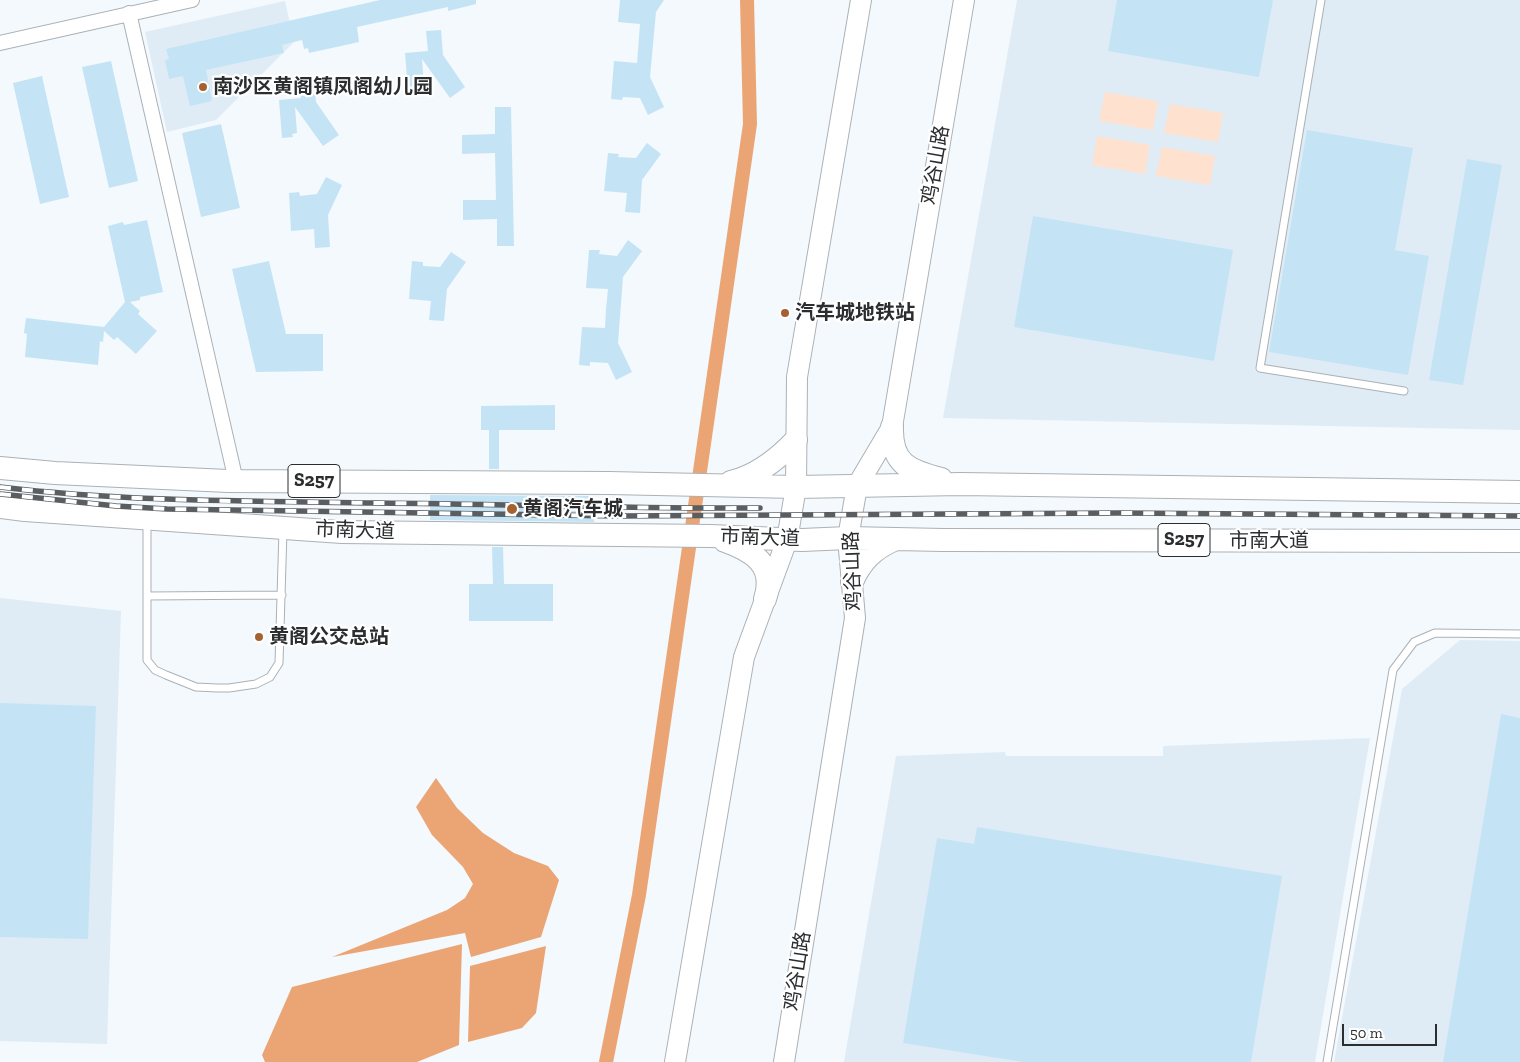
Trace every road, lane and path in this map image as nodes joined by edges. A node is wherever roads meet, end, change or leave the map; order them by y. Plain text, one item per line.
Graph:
1 (192, 0) edge
2 (861, 0) edge
3 (964, 0) edge
4 (1321, 0) edge
5 (129, 13) junction
6 (0, 43) edge
7 (1404, 392) dead end
8 (892, 427) junction
9 (796, 440) junction
10 (0, 468) edge
11 (236, 481) junction
12 (961, 484) junction
13 (715, 486) junction
14 (857, 486) junction
15 (796, 487) junction
16 (1520, 492) edge
17 (0, 507) edge
18 (147, 518) junction
19 (283, 528) junction
20 (848, 538) junction
21 (896, 539) junction
22 (787, 540) junction
23 (1520, 541) edge
24 (758, 549) junction
25 (852, 582) junction
26 (282, 595) junction
27 (147, 596) junction
28 (765, 599) junction
29 (1520, 634) edge
30 (675, 1062) edge
31 (784, 1062) edge
32 (1327, 1062) edge

1 - 5 street
2 - 9 main road
3 - 8 main road, 鸡谷山路
4 - 7 lane
5 - 6 street
5 - 11 street
8 - 12 main road
8 - 14 main road, 鸡谷山路
9 - 13 main road
9 - 15 main road
10 - 11 main road, S257
11 - 13 main road, S257
12 - 14 main road, S257
12 - 16 main road, S257
13 - 15 main road, S257
14 - 15 main road, S257
14 - 20 main road, 鸡谷山路
15 - 22 main road
17 - 18 main road, 市南大道 / S257
18 - 19 main road, 市南大道 / S257
18 - 27 lane
19 - 24 main road, 市南大道 / S257
19 - 26 lane
20 - 21 main road, 市南大道 / S257
20 - 22 main road, 市南大道 / S257
20 - 25 main road, 鸡谷山路
21 - 23 main road, 市南大道 / S257
21 - 25 main road
22 - 24 main road, 市南大道 / S257
22 - 28 main road
24 - 28 main road
25 - 31 main road, 鸡谷山路
26 - 27 lane
26 - 27 lane
28 - 30 main road
29 - 32 lane

